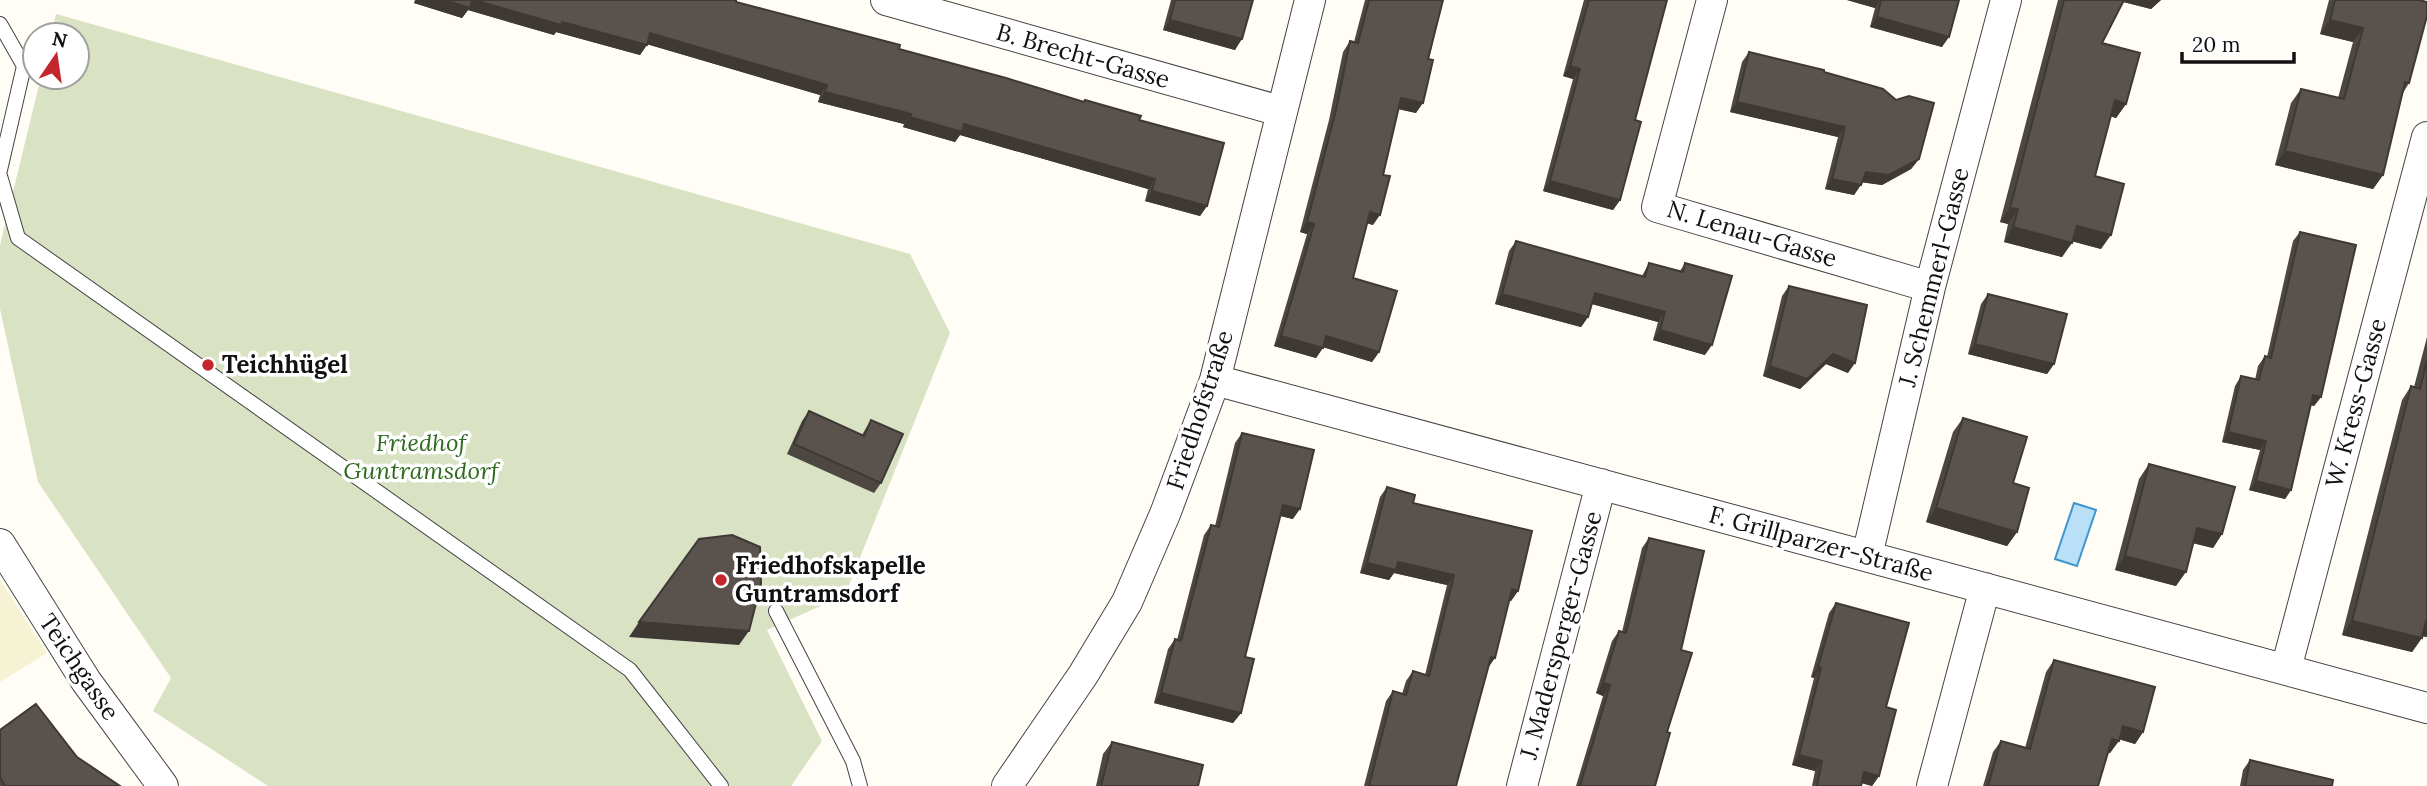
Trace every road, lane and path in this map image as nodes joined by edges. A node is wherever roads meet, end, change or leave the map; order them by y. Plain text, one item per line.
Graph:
1 (886, 0) edge
2 (1310, 0) edge
3 (1712, 0) edge
4 (2006, 0) edge
5 (0, 24) edge
6 (1280, 111) junction
7 (2427, 137) edge
8 (0, 170) edge
9 (0, 176) edge
10 (1930, 287) junction
11 (1215, 380) junction
12 (1601, 484) junction
13 (0, 544) edge
14 (1867, 556) junction
15 (1985, 588) junction
16 (775, 611) dead end
17 (2286, 669) junction
18 (2427, 708) edge
19 (163, 786) edge
20 (721, 786) edge
21 (860, 786) edge
22 (1007, 786) edge
23 (1522, 786) edge
24 (1932, 786) edge

1 - 6 street, B. Brecht-Gasse
2 - 6 street, Friedhofstraße
3 - 10 street, N. Lenau-Gasse
4 - 10 street, J. Schemmerl-Gasse
5 - 8 lane
6 - 11 street, Friedhofstraße
7 - 17 street, W. Kress-Gasse
9 - 20 lane
10 - 14 street, J. Schemmerl-Gasse
11 - 12 street, F. Grillparzer-Straße
11 - 22 street, Friedhofstraße
12 - 14 street, F. Grillparzer-Straße
12 - 23 street, J. Madersperger-Gasse
13 - 19 street, Teichgasse
14 - 15 street, F. Grillparzer-Straße
15 - 17 street, F. Grillparzer-Straße
15 - 24 street
16 - 21 lane
17 - 18 street, F. Grillparzer-Straße

